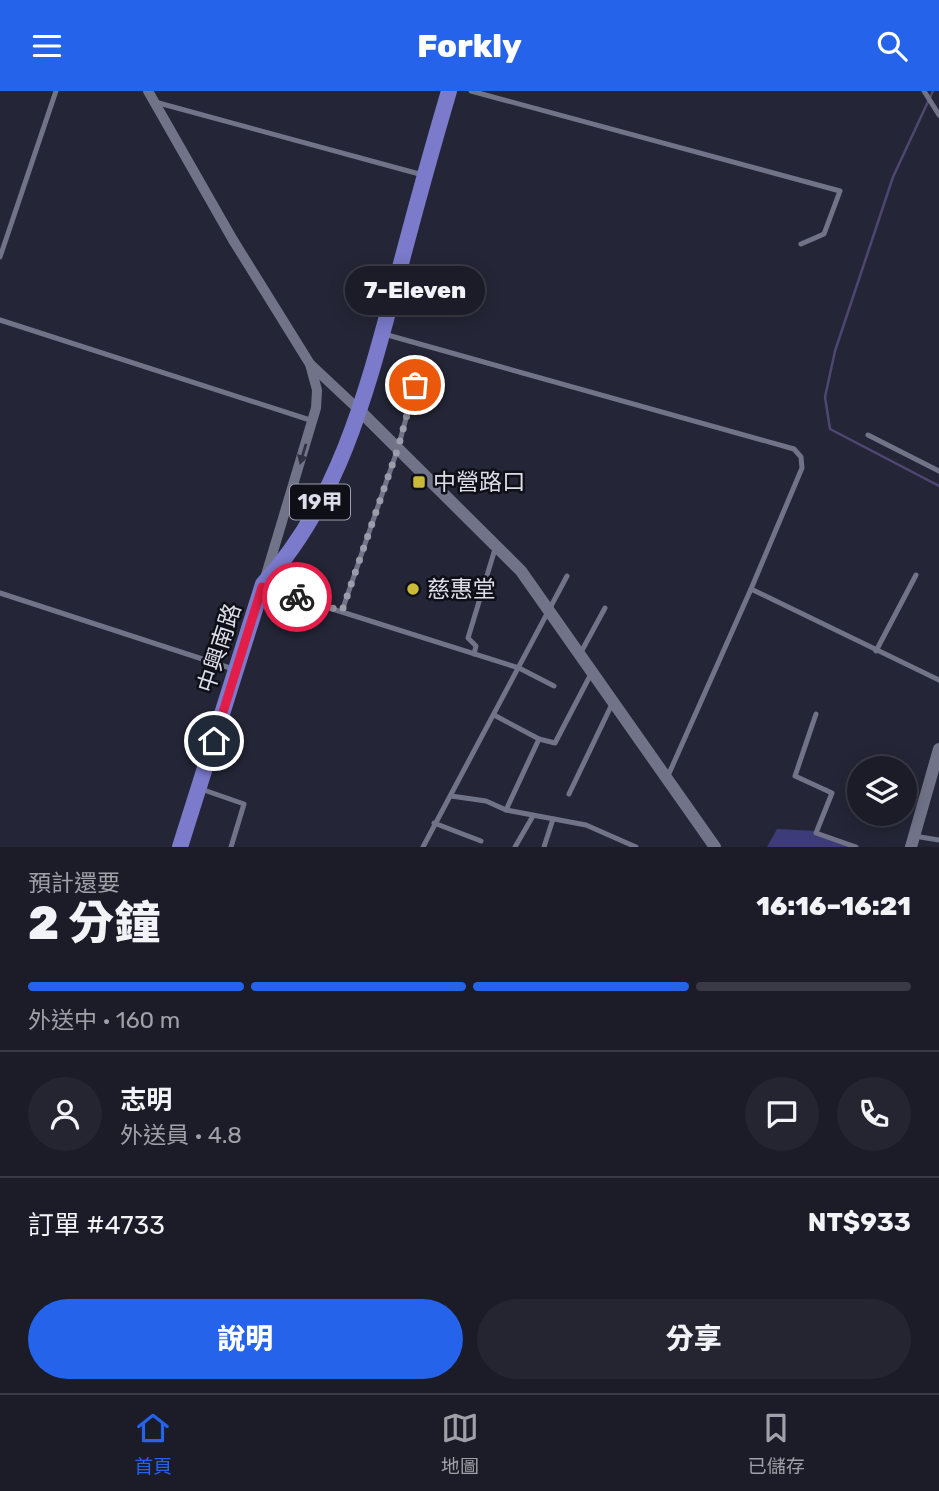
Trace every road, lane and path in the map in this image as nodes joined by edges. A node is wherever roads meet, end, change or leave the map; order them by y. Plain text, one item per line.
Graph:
1 (55, 91) edge
2 (449, 91) edge
3 (471, 91) edge
4 (925, 93) edge
5 (150, 96) edge
6 (939, 115) edge
7 (424, 175) junction
8 (801, 244) dead end
9 (0, 257) edge
10 (0, 320) edge
11 (382, 334) junction
12 (310, 364) junction
13 (415, 385) dead end
14 (359, 411) junction
15 (313, 421) junction
16 (868, 435) dead end
17 (398, 448) junction
18 (939, 471) edge
19 (496, 545) junction
20 (916, 575) dead end
21 (567, 576) dead end
22 (263, 585) junction
23 (751, 589) junction
24 (0, 593) edge
25 (605, 608) dead end
26 (342, 611) junction
27 (549, 611) junction
28 (876, 651) junction
29 (474, 654) junction
30 (579, 655) junction
31 (519, 668) junction
32 (236, 670) junction
33 (592, 672) junction
34 (939, 680) edge
35 (554, 686) dead end
36 (613, 702) junction
37 (816, 714) dead end
38 (494, 715) junction
39 (539, 739) junction
40 (938, 758) edge
41 (667, 778) junction
42 (198, 788) junction
43 (569, 794) dead end
44 (451, 796) junction
45 (506, 810) junction
46 (533, 816) junction
47 (553, 819) junction
48 (434, 823) junction
49 (939, 840) edge
50 (481, 841) dead end
51 (913, 842) edge
52 (180, 847) edge
53 (231, 847) edge
54 (423, 847) edge
55 (515, 847) edge
56 (544, 847) edge
57 (636, 847) edge
58 (715, 847) edge
59 (856, 847) edge

1 - 9 lane
2 - 7 main road, 19甲
3 - 8 lane
4 - 6 lane
5 - 7 lane
5 - 12 street
7 - 11 main road, 19甲
10 - 15 lane
11 - 14 main road, 19甲
11 - 23 lane
12 - 14 street
12 - 15 street
13 - 17 lane
14 - 17 street
14 - 22 main road, 19甲
15 -> 22 street
16 - 18 lane
17 - 19 street
17 - 26 lane
19 - 27 street
19 - 29 lane
20 - 28 lane
21 - 27 lane
22 - 26 lane
22 - 32 main road, 中興南路 / 19甲
23 - 28 lane
23 - 41 lane
24 - 32 lane
25 - 30 lane
26 - 29 lane
27 - 30 street
27 - 31 lane
28 - 34 lane
29 - 31 lane
30 - 33 street
31 - 35 lane
31 - 38 lane
32 - 42 main road, 中興南路 / 19甲
33 - 36 street
33 - 39 lane
36 - 41 street
36 - 43 lane
37 - 59 lane
38 - 39 lane
38 - 44 lane
39 - 45 lane
40 - 51 street
41 - 58 street
42 - 52 main road, 中興南路 / 19甲
42 - 53 lane
44 - 45 lane
44 - 48 lane
45 - 46 lane
46 - 47 lane
46 - 55 lane
47 - 56 lane
47 - 57 lane
48 - 50 lane
48 - 54 lane
49 - 51 lane

